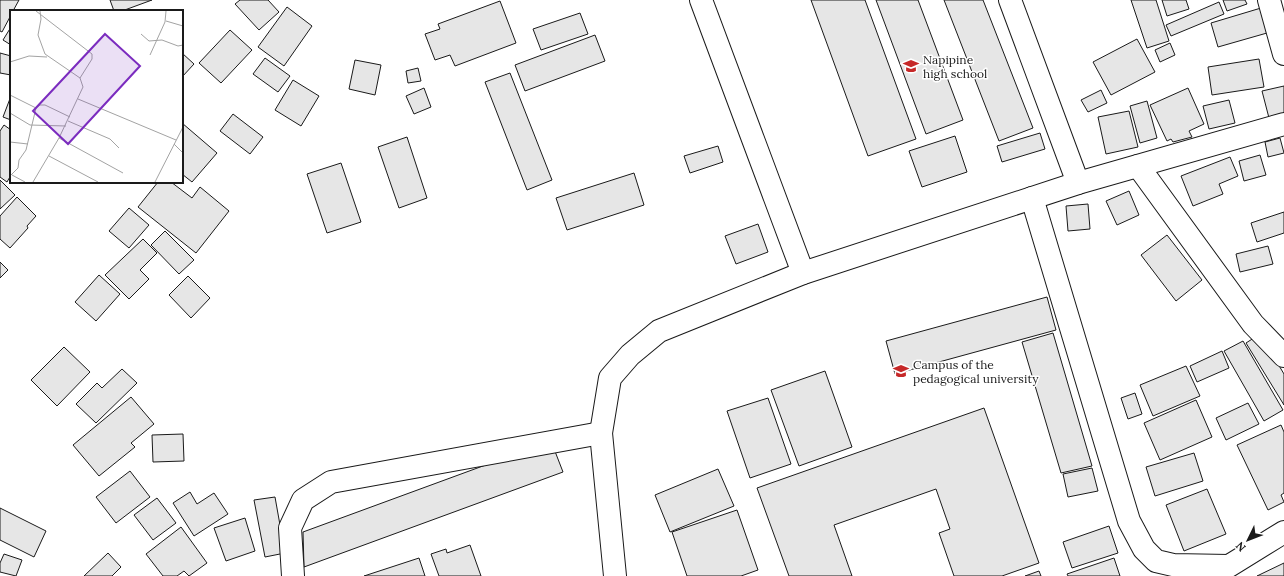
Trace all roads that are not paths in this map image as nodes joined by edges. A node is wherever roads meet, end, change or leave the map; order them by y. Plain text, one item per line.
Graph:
1 (701, 0) edge
2 (1010, 0) edge
3 (1269, 0) edge
4 (1284, 54) edge
5 (1284, 124) edge
6 (1138, 166) junction
7 (1078, 183) junction
8 (1032, 198) junction
9 (803, 273) junction
10 (1284, 356) edge
11 (600, 433) junction
12 (1284, 532) edge
13 (1231, 571) edge
14 (293, 576) edge
15 (615, 576) edge

1 - 9 street
2 - 7 street
3 - 4 street
5 - 6 street
6 - 7 street
6 - 10 street
7 - 8 street
8 - 9 street
8 - 13 street
9 - 11 street
11 - 14 street
11 - 15 street
12 - 13 street

